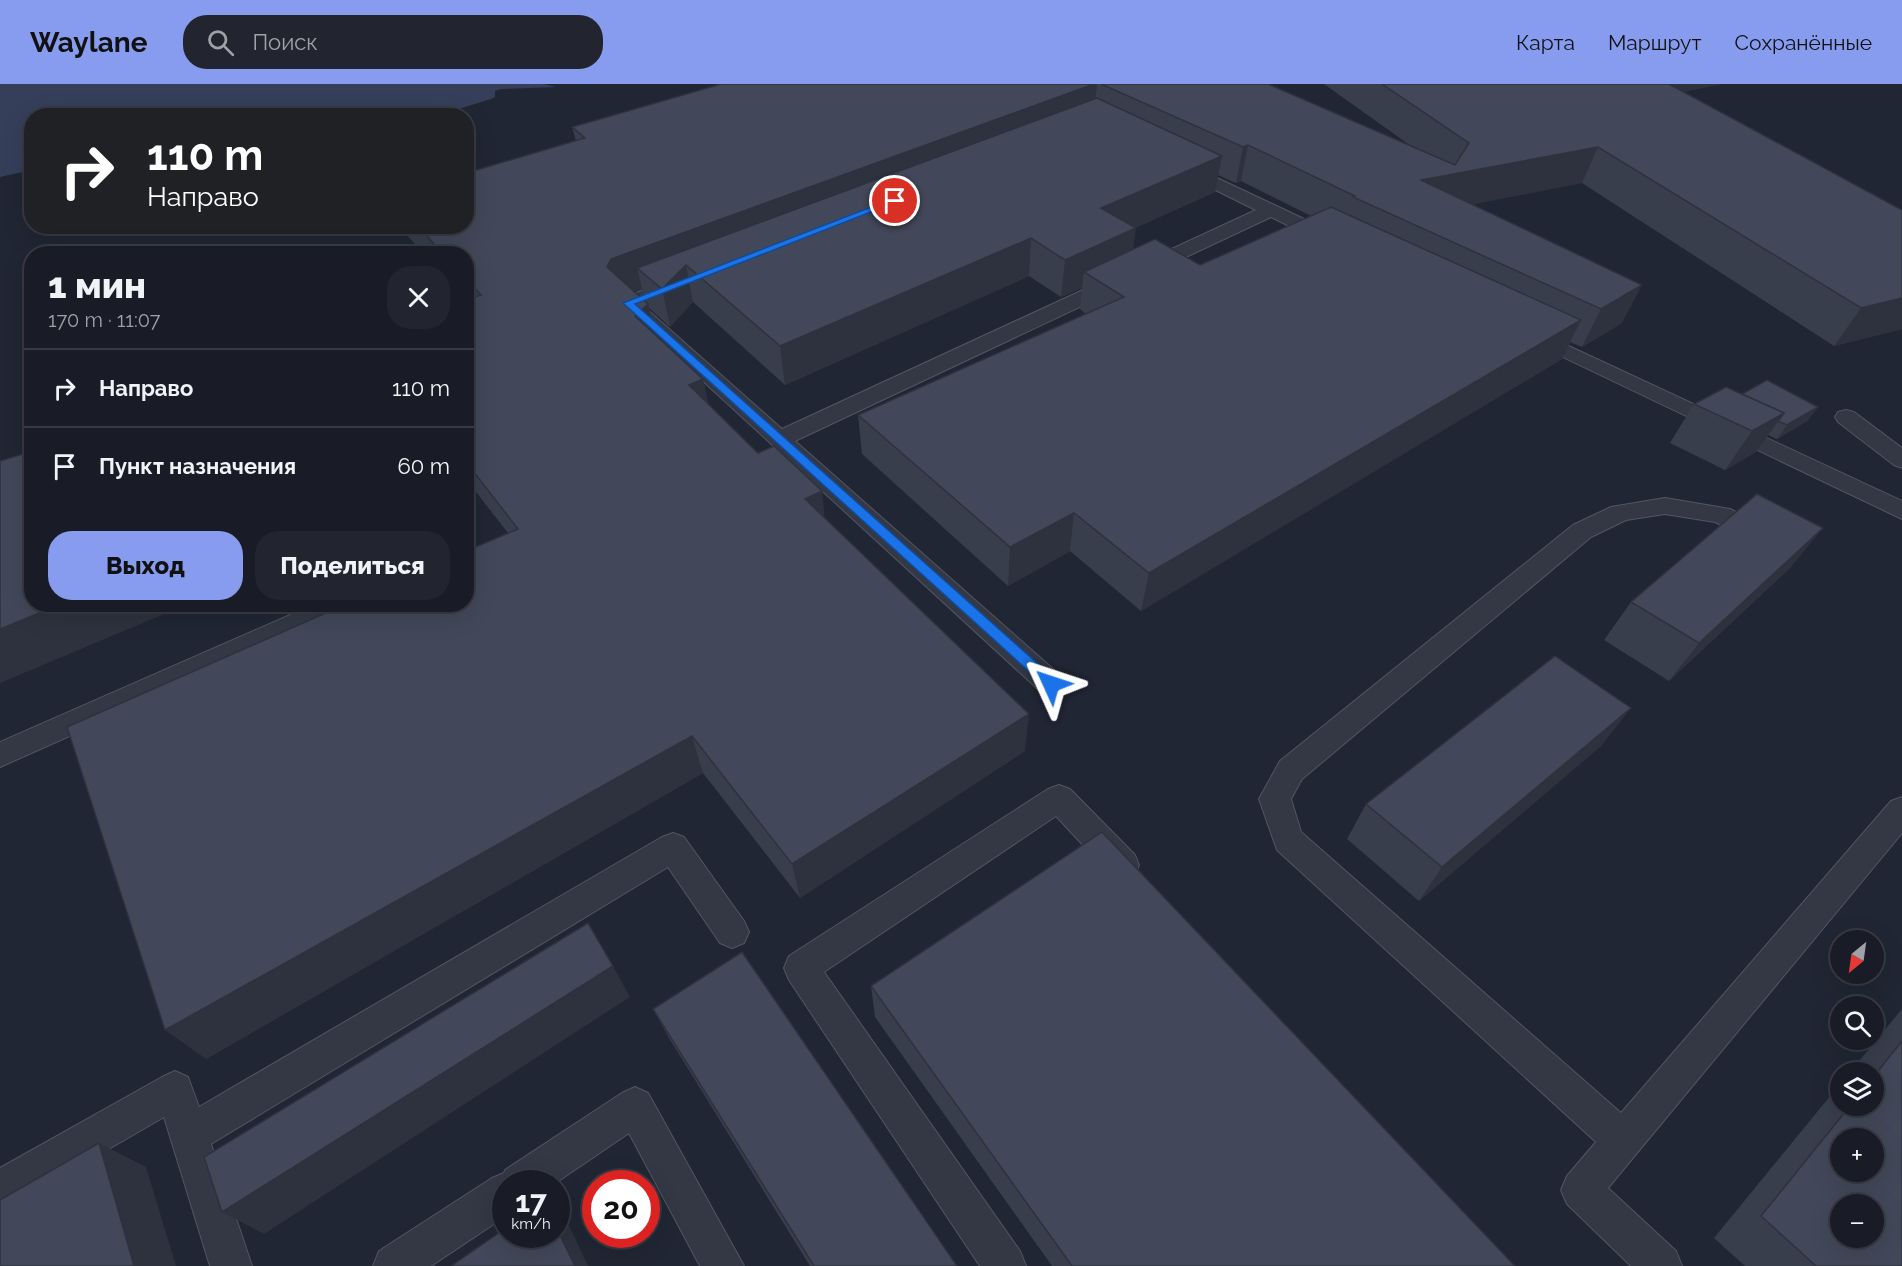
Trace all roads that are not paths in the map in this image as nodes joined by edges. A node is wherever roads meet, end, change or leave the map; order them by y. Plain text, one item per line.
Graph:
1 (1167, 160) edge
2 (1271, 210) junction
3 (1346, 247) edge
4 (695, 277) edge
5 (1508, 324) edge
6 (1845, 417) dead end
7 (780, 439) junction
8 (1902, 460) edge
9 (1902, 511) edge
10 (1767, 540) edge
11 (323, 612) edge
12 (1051, 684) dead end
13 (0, 754) edge
14 (1902, 810) edge
15 (1142, 885) edge
16 (732, 932) dead end
17 (189, 1135) junction
18 (1622, 1139) junction
19 (540, 1170) edge
20 (0, 1190) edge
21 (492, 1201) edge
22 (231, 1266) edge
23 (394, 1266) edge
24 (723, 1266) edge
25 (1005, 1266) edge
26 (1661, 1266) edge

1 - 2 lane
2 - 3 lane
2 - 7 lane
4 - 7 lane
5 - 9 lane
6 - 8 lane
7 - 12 lane
10 - 18 lane
11 - 13 lane
14 - 18 lane
15 - 25 lane
16 - 17 lane
17 - 20 lane
17 - 22 lane
18 - 26 lane
19 - 24 lane
21 - 23 lane

